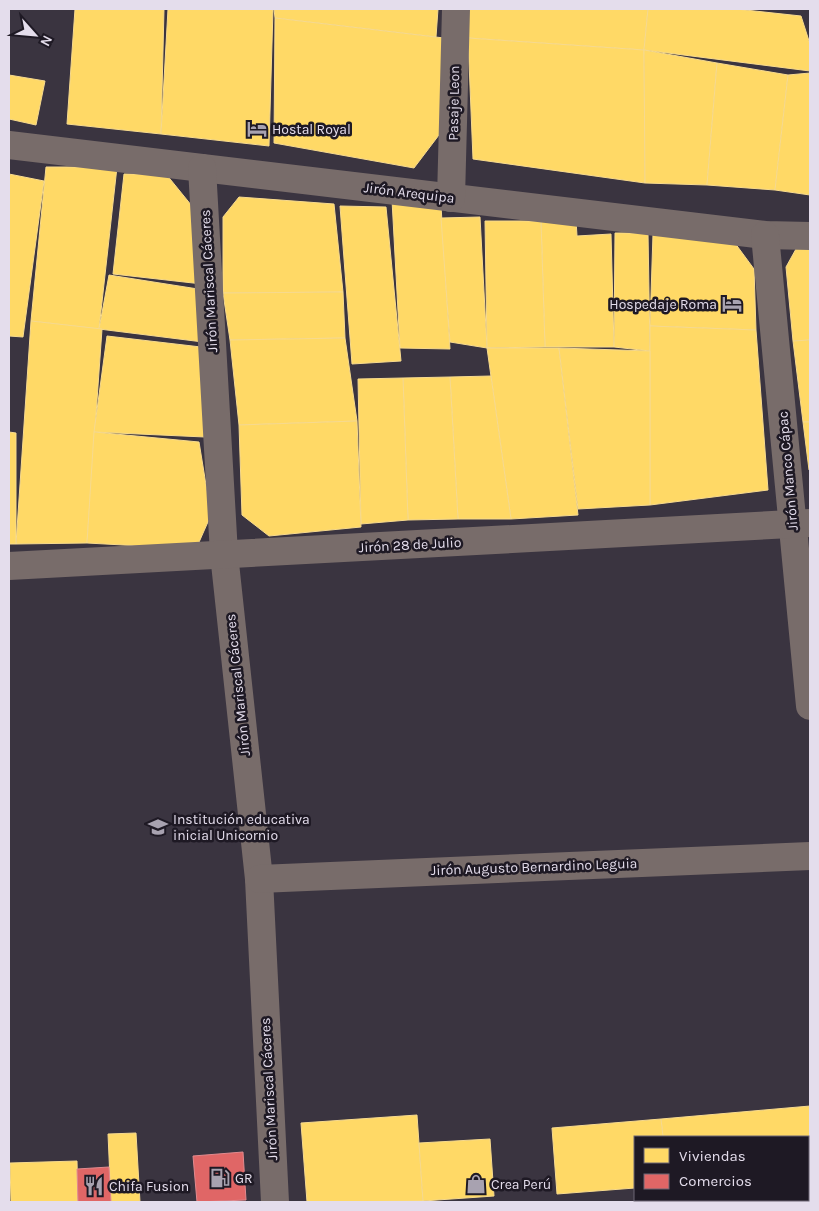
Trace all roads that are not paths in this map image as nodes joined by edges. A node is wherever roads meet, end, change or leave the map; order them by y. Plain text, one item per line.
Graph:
1 (456, 9) edge
2 (9, 145) edge
3 (202, 168) junction
4 (451, 198) junction
5 (765, 235) junction
6 (810, 236) edge
7 (802, 524) edge
8 (224, 554) junction
9 (9, 566) edge
10 (810, 706) edge
11 (810, 856) edge
12 (259, 879) junction
13 (782, 1201) edge
14 (275, 1202) edge
15 (753, 1202) edge

1 - 4 street, Pasaje Leon
2 - 3 street, Jirón Arequipa
3 - 4 street, Jirón Arequipa
3 - 8 street, Jirón Mariscal Cáceres
4 - 5 street, Jirón Arequipa
5 - 6 street, Jirón Arequipa
5 - 7 street, Jirón Manco Cápac
7 - 8 street, Jirón 28 de Julio
7 - 10 street, Jirón Manco Cápac
8 - 9 street, Jirón 28 de Julio
8 - 12 street, Jirón Mariscal Cáceres
11 - 12 street, Jirón Augusto Bernardino Leguia
12 - 14 street, Jirón Mariscal Cáceres
13 - 15 highway

